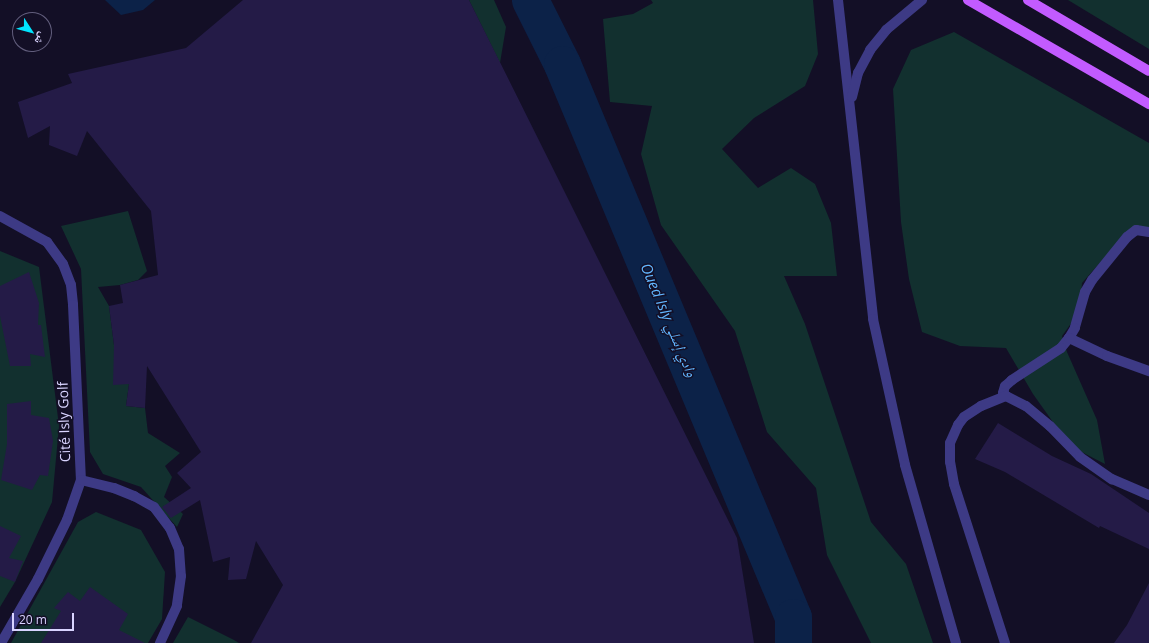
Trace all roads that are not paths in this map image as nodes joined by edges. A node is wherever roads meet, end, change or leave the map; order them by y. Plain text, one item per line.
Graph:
1 (838, 0) edge
2 (922, 0) edge
3 (968, 0) edge
4 (1028, 0) edge
5 (1149, 71) edge
6 (1149, 104) edge
7 (850, 105) junction
8 (0, 216) edge
9 (1149, 232) edge
10 (1069, 338) junction
11 (1149, 372) edge
12 (1006, 396) junction
13 (81, 480) junction
14 (1149, 495) edge
15 (1, 643) edge
16 (160, 643) edge
17 (956, 643) edge
18 (1005, 643) edge

1 - 7 street
2 - 7 street
3 - 6 main road
4 - 5 main road
7 - 17 street
8 - 13 street, Cité Isly Golf
9 - 10 street
10 - 11 street
10 - 12 street
12 - 14 street
12 - 18 street
13 - 15 street, Cité Isly Golf
13 - 16 street

